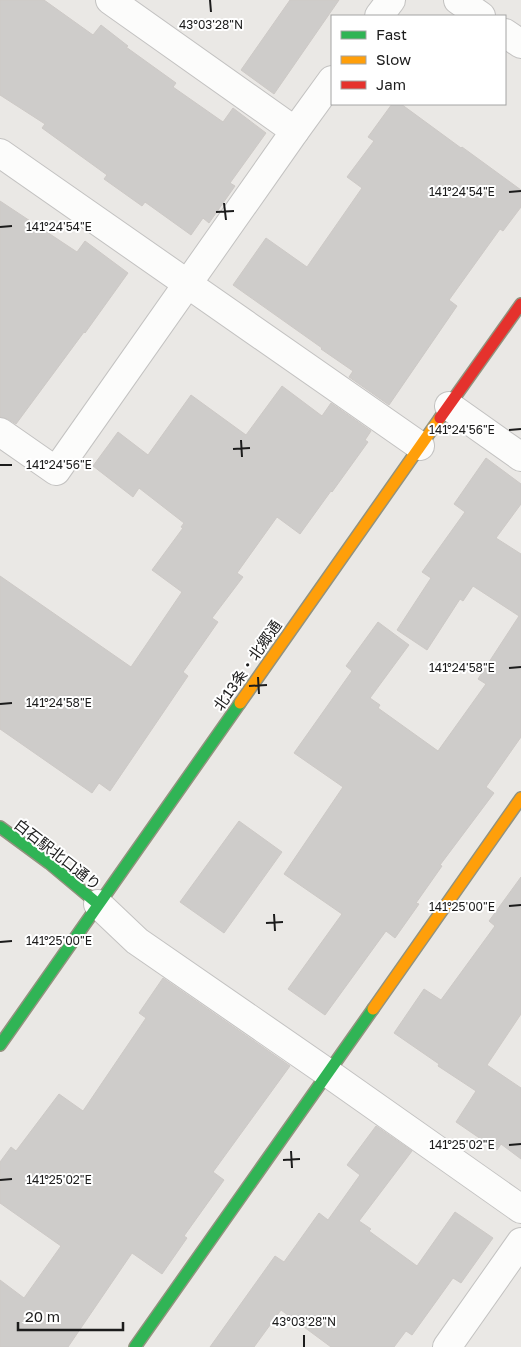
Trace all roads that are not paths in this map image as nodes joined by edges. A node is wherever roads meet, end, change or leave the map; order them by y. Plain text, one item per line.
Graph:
1 (110, 0) edge
2 (392, 0) edge
3 (458, 0) edge
4 (381, 15) edge
5 (480, 15) edge
6 (506, 34) edge
7 (521, 44) edge
8 (331, 81) edge
9 (295, 131) junction
10 (0, 153) edge
11 (188, 284) junction
12 (521, 304) edge
13 (449, 406) junction
14 (0, 432) edge
15 (420, 446) junction
16 (521, 457) edge
17 (521, 798) edge
18 (0, 827) edge
19 (98, 904) junction
20 (0, 1045) edge
21 (328, 1073) junction
22 (521, 1209) edge
23 (521, 1242) edge
24 (135, 1347) edge
25 (447, 1347) edge

1 - 9 street
2 - 4 street
3 - 5 street
6 - 7 street
8 - 9 street
9 - 11 street
10 - 11 street
11 - 14 street
11 - 15 street
12 - 13 main road, 北13条・北郷通
13 - 15 main road, 北13条・北郷通
13 - 16 street
15 - 19 main road, 北13条・北郷通
17 - 21 main road
18 - 19 main road, 白石駅北口通り
19 - 20 main road, 北13条・北郷通
19 - 21 street
21 - 22 street
21 - 24 main road
23 - 25 street

